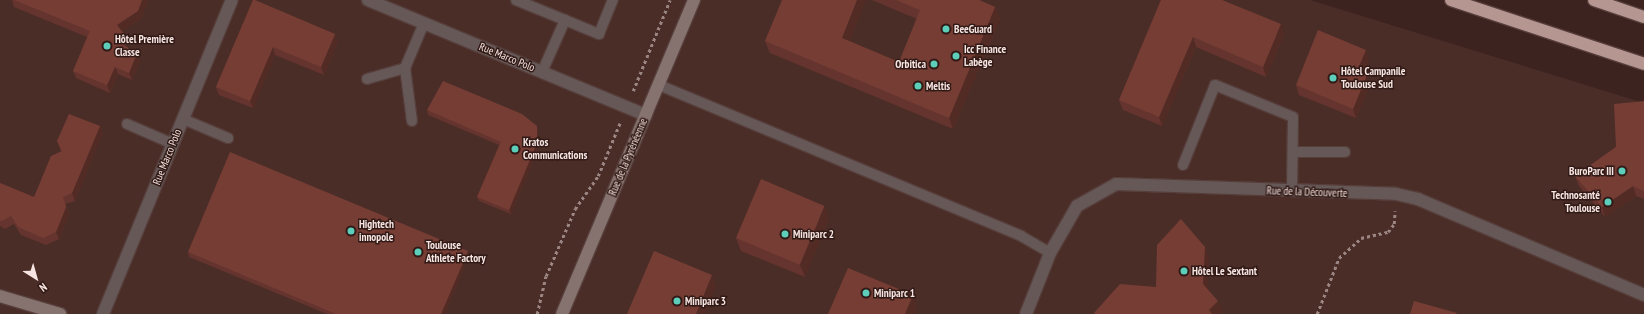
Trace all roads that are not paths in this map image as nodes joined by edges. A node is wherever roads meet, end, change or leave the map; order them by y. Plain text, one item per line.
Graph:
1 (232, 0) edge
2 (368, 0) edge
3 (516, 0) edge
4 (613, 0) edge
5 (694, 0) edge
6 (1451, 0) edge
7 (1594, 0) edge
8 (387, 4) edge
9 (1644, 17) edge
10 (565, 20) junction
11 (424, 23) junction
12 (1644, 64) edge
13 (405, 68) junction
14 (542, 72) junction
15 (367, 79) dead end
16 (659, 85) junction
17 (646, 115) junction
18 (183, 119) junction
19 (412, 121) dead end
20 (127, 124) dead end
21 (228, 138) dead end
22 (173, 144) junction
23 (1292, 152) junction
24 (1345, 152) dead end
25 (1183, 165) dead end
26 (1292, 191) junction
27 (1050, 253) junction
28 (1644, 295) edge
29 (0, 296) edge
30 (60, 314) edge
31 (103, 314) edge
32 (562, 314) edge
33 (1026, 314) edge

1 - 18 street, Rue Marco Polo
2 - 8 street, Rue Marco Polo
3 - 10 lane
4 - 10 lane
5 - 16 street, Rue de la Pyrénéenne
6 - 12 highway
7 - 9 highway
8 - 11 street, Rue Marco Polo
10 - 14 lane
11 - 13 lane
11 - 14 street, Rue Marco Polo
13 - 15 lane
13 - 19 lane
14 - 17 street, Rue Marco Polo
16 - 17 street, Rue de la Pyrénéenne
16 - 27 lane
17 - 32 street, Rue de la Pyrénéenne
18 - 21 lane
18 - 22 street, Rue Marco Polo
20 - 22 lane
22 - 31 street, Rue Marco Polo
23 - 24 lane
23 - 25 lane
23 - 26 lane
26 - 27 street, Rue de la Découverte
26 - 28 street, Rue de la Découverte
27 - 33 street, Rue de la Découverte
29 - 30 street

